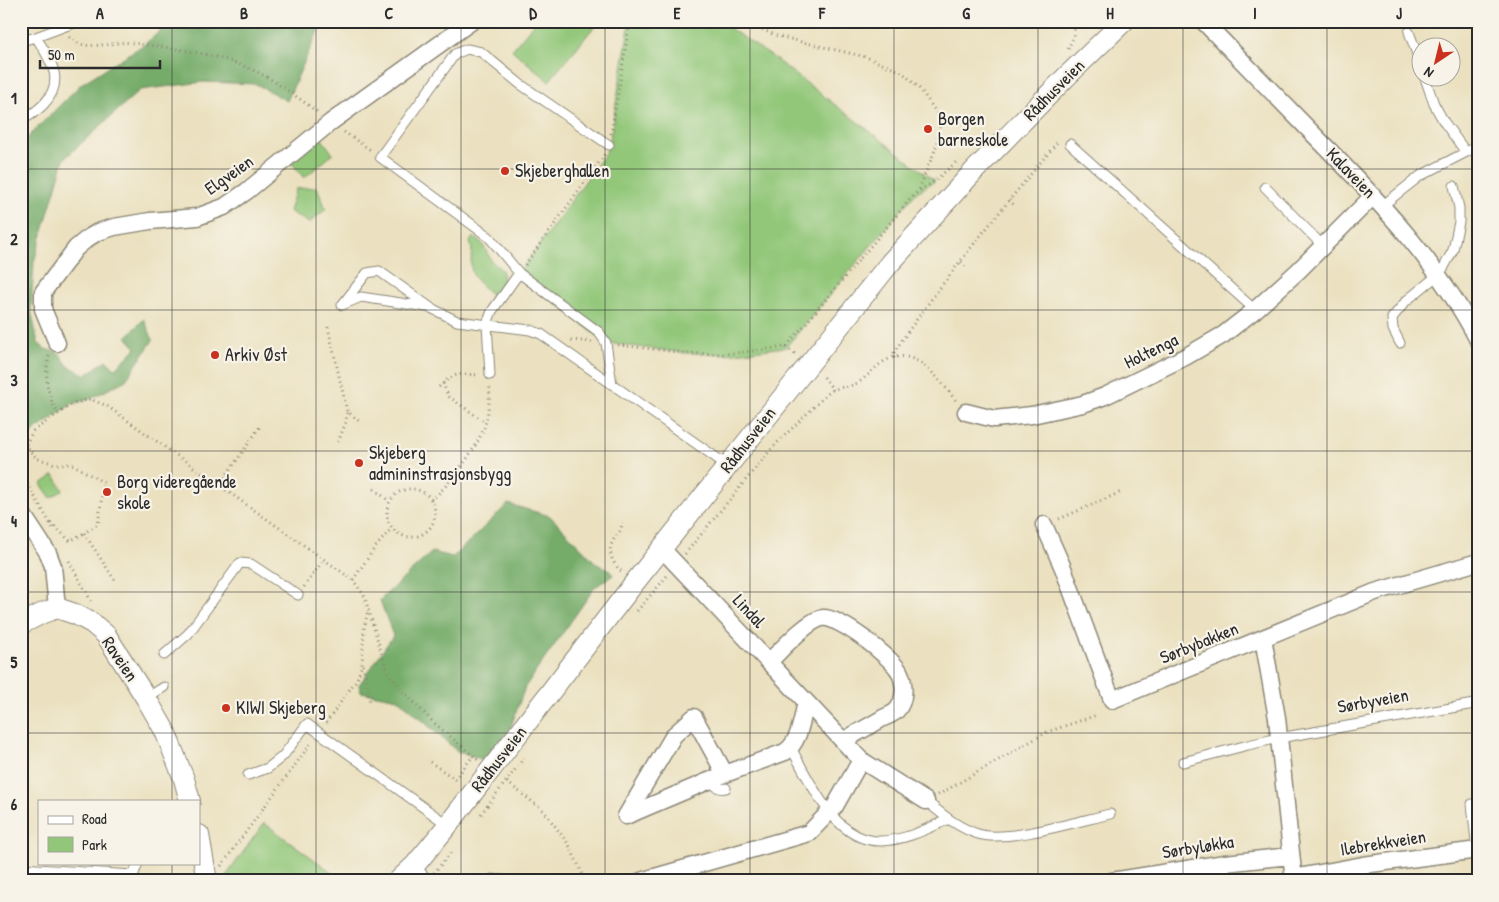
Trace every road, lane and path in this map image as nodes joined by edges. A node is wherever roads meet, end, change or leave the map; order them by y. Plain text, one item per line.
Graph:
1 (79, 21) edge
2 (472, 21) edge
3 (630, 21) edge
4 (750, 21) edge
5 (1075, 21) edge
6 (1204, 21) edge
7 (1118, 23) edge
8 (60, 28) junction
9 (1409, 32) dead end
10 (36, 37) junction
11 (1412, 40) edge
12 (21, 41) edge
13 (1067, 50) dead end
14 (1428, 88) edge
15 (21, 120) edge
16 (330, 122) junction
17 (1070, 144) joint
18 (609, 145) junction
19 (1478, 146) edge
20 (1465, 151) junction
21 (962, 156) dead end
22 (380, 157) junction
23 (1265, 186) dead end
24 (1454, 186) dead end
25 (917, 192) junction
26 (1009, 200) junction
27 (1378, 201) junction
28 (1015, 206) dead end
29 (1323, 246) junction
30 (961, 262) junction
31 (966, 267) dead end
32 (519, 273) junction
33 (1438, 275) junction
34 (431, 308) junction
35 (1255, 310) junction
36 (487, 324) junction
37 (328, 327) dead end
38 (548, 338) junction
39 (1478, 340) edge
40 (57, 343) joint
41 (606, 343) junction
42 (1400, 343) dead end
43 (786, 346) junction
44 (799, 358) dead end
45 (894, 358) junction
46 (490, 375) junction
47 (824, 377) dead end
48 (443, 383) junction
49 (612, 384) junction
50 (439, 387) dead end
51 (833, 390) junction
52 (347, 412) junction
53 (966, 412) joint
54 (58, 413) junction
55 (21, 419) edge
56 (359, 421) dead end
57 (485, 422) junction
58 (261, 425) dead end
59 (338, 442) dead end
60 (26, 444) junction
61 (21, 446) edge
62 (728, 466) junction
63 (219, 486) junction
64 (374, 488) dead end
65 (1121, 492) dead end
66 (431, 500) junction
67 (390, 501) junction
68 (21, 512) edge
69 (48, 520) junction
70 (622, 522) dead end
71 (1044, 525) joint
72 (391, 529) junction
73 (84, 533) junction
74 (56, 535) dead end
75 (662, 549) junction
76 (67, 557) dead end
77 (324, 559) junction
78 (1478, 562) edge
79 (677, 564) junction
80 (354, 580) junction
81 (116, 582) dead end
82 (635, 582) junction
83 (298, 595) joint
84 (93, 604) dead end
85 (57, 608) junction
86 (632, 618) dead end
87 (21, 624) edge
88 (1263, 638) junction
89 (164, 655) dead end
90 (769, 662) junction
91 (362, 665) dead end
92 (164, 687) dead end
93 (146, 698) junction
94 (806, 702) junction
95 (370, 703) dead end
96 (1474, 704) dead end
97 (1097, 715) dead end
98 (1279, 738) junction
99 (843, 741) junction
100 (791, 748) junction
101 (526, 753) dead end
102 (472, 756) junction
103 (861, 760) junction
104 (430, 762) dead end
105 (1183, 762) dead end
106 (248, 775) dead end
107 (499, 776) junction
108 (726, 781) junction
109 (190, 800) edge
110 (926, 801) junction
111 (1472, 804) dead end
112 (828, 813) junction
113 (1110, 814) dead end
114 (949, 819) junction
115 (476, 820) dead end
116 (448, 825) junction
117 (200, 841) edge
118 (458, 844) dead end
119 (1478, 850) edge
120 (1290, 856) junction
121 (138, 864) edge
122 (21, 868) edge
123 (423, 875) edge
124 (132, 878) edge
125 (1294, 879) edge
126 (207, 881) edge
127 (398, 881) edge
128 (489, 881) edge
129 (514, 881) edge
130 (586, 881) edge
131 (641, 881) edge
132 (1112, 881) edge

1 - 8 lane
2 - 16 street, Elgveien
3 - 18 path
4 - 25 path
5 - 13 path
6 - 27 street, Kalaveien
7 - 62 street, Rådhusveien
8 - 10 lane
8 - 16 path
9 - 11 lane
10 - 12 lane
10 - 15 lane
14 - 20 lane
16 - 22 path
16 - 40 street, Elgveien
17 - 26 path
17 - 35 lane
18 - 22 lane
18 - 32 path
19 - 20 lane
20 - 27 lane
21 - 25 path
22 - 32 lane
23 - 29 lane
24 - 33 lane
25 - 43 path
26 - 28 path
26 - 30 path
27 - 29 street, Holtenga
27 - 33 street, Kalaveien
29 - 35 street, Holtenga
30 - 31 path
30 - 45 path
32 - 36 lane
32 - 41 lane
33 - 39 street, Kalaveien
33 - 42 lane
34 - 34 lane
34 - 36 lane
35 - 53 street, Holtenga
36 - 38 lane
36 - 46 lane
37 - 52 path
38 - 41 path
38 - 49 lane
40 - 54 path
41 - 43 path
41 - 49 lane
43 - 44 path
45 - 51 path
45 - 53 path
46 - 48 path
46 - 57 path
47 - 51 path
48 - 50 path
48 - 57 path
49 - 62 lane
51 - 79 path
52 - 56 path
52 - 59 path
54 - 60 path
54 - 63 path
55 - 60 path
57 - 66 path
58 - 63 path
60 - 61 path
60 - 69 path
60 - 73 path
62 - 75 street, Rådhusveien
63 - 77 path
64 - 67 path
65 - 71 path
66 - 67 path
66 - 72 path
67 - 72 path
68 - 85 street
69 - 73 path
69 - 74 path
70 - 82 path
71 - 88 street, Sørbybakken
72 - 80 path
73 - 81 path
75 - 79 street, Lindal
75 - 82 street, Rådhusveien
76 - 84 path
77 - 80 path
77 - 83 path
78 - 88 street, Sørbybakken
79 - 86 path
79 - 90 street, Lindal
80 - 102 path
82 - 107 street, Rådhusveien
83 - 89 lane
85 - 87 street
85 - 93 street, Raveien
88 - 98 street
90 - 94 street, Lindal
90 - 99 street
91 - 95 path
92 - 93 lane
93 - 109 street, Raveien
94 - 99 street, Lindal
94 - 100 street
96 - 98 lane, Sørbyveien
97 - 110 path
98 - 105 lane, Sørbyveien
98 - 120 street
99 - 103 street, Lindal
100 - 108 street
100 - 112 lane
101 - 107 path
102 - 104 path
102 - 107 path
103 - 110 street, Lindal
103 - 112 street
106 - 116 lane
107 - 115 path
107 - 116 street, Rådhusveien
107 - 130 path
108 - 108 street
110 - 114 lane, Lindal
111 - 119 lane
112 - 114 lane
112 - 131 street
113 - 114 lane, Lindal
116 - 123 street, Rådhusveien
117 - 126 street
118 - 123 path
119 - 125 street, Ilebrekkveien
120 - 125 street
120 - 132 street, Sørbyløkka
121 - 124 lane
122 - 124 lane
123 - 127 street, Rådhusveien
128 - 129 lane

